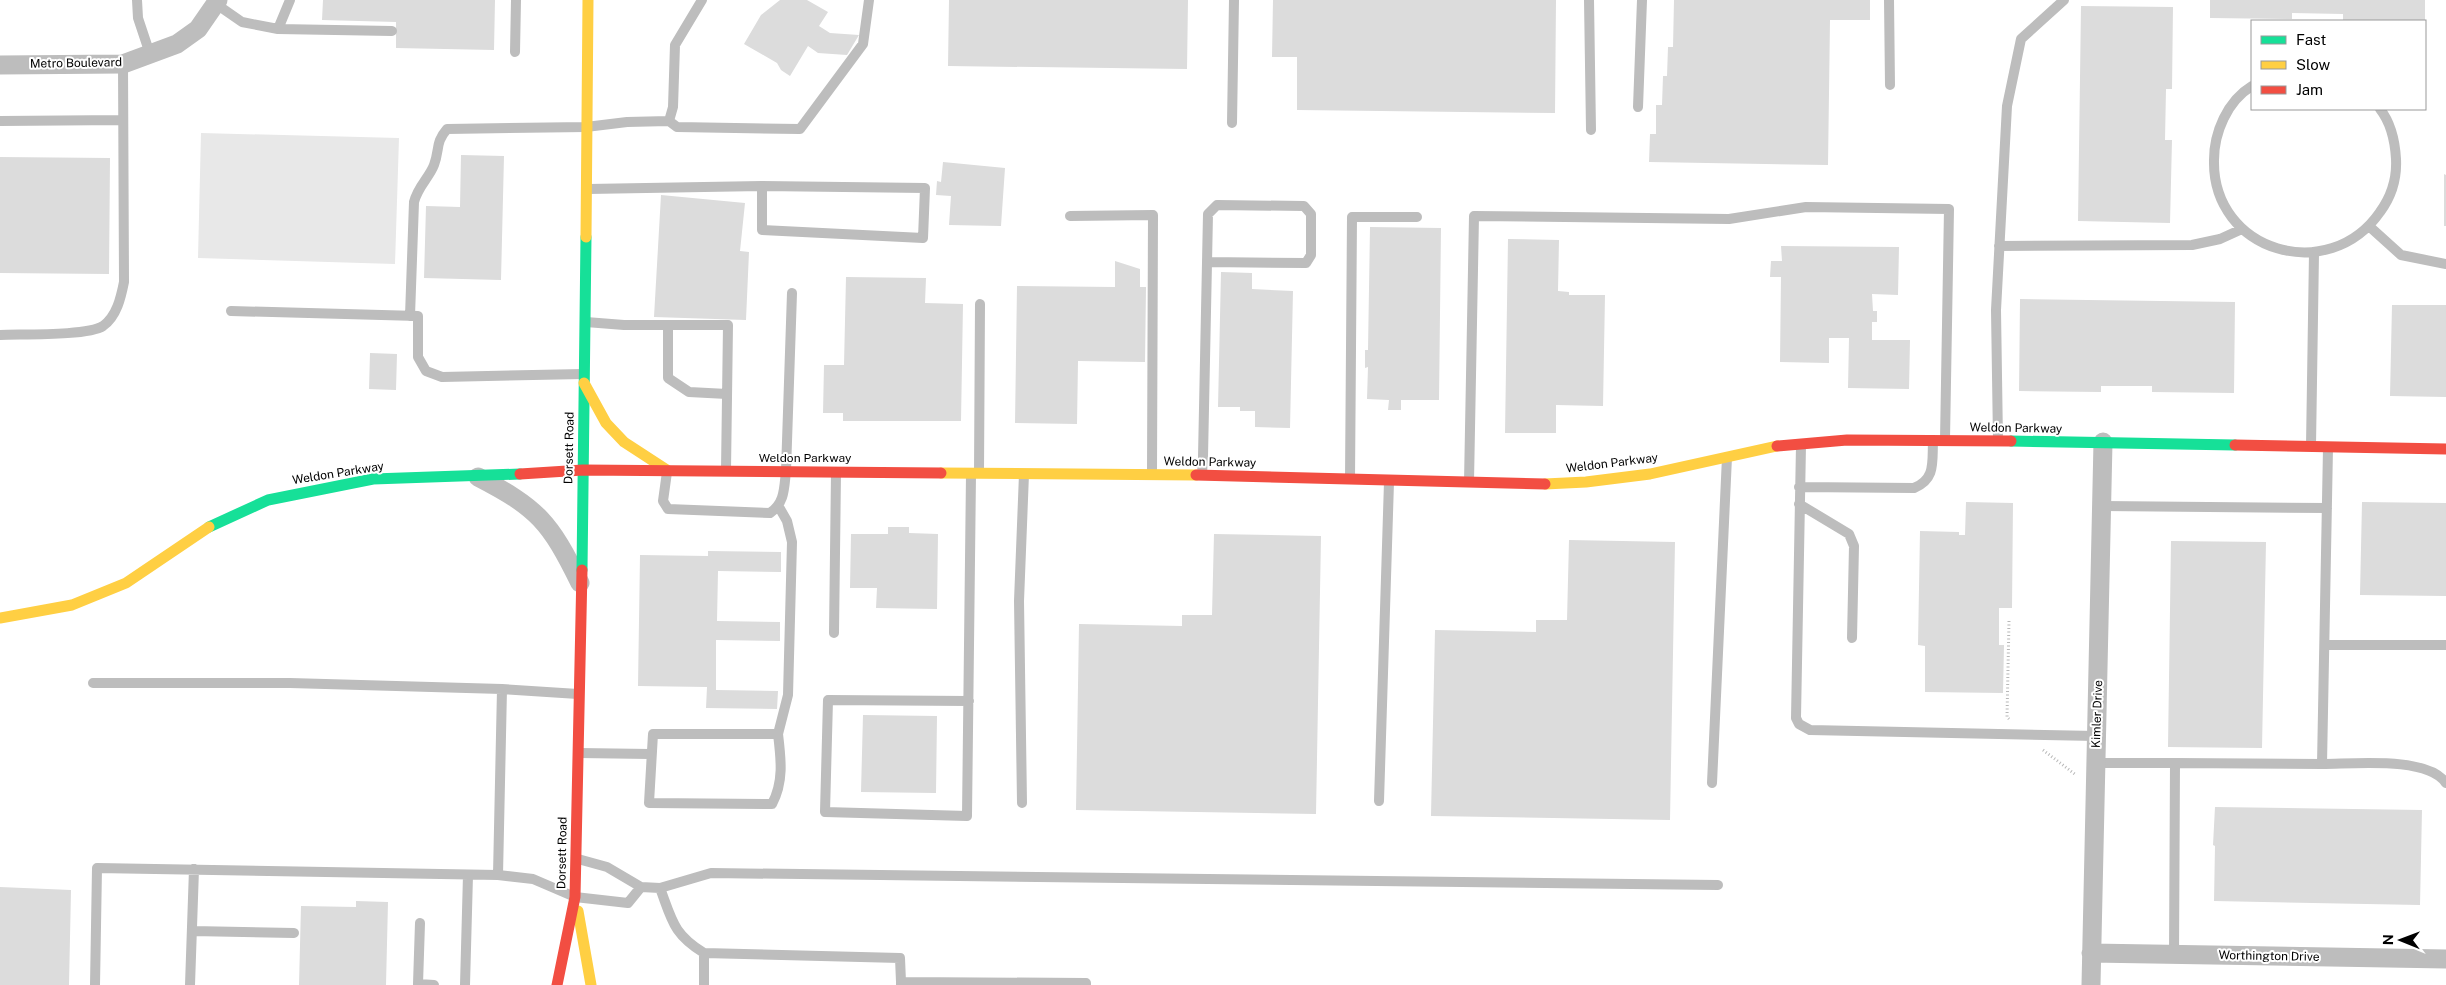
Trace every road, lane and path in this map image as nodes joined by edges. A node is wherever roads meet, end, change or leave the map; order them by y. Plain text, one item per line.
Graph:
1 (137, 0) edge
2 (290, 0) edge
3 (516, 0) edge
4 (588, 0) edge
5 (702, 0) edge
6 (869, 0) edge
7 (1234, 0) edge
8 (1589, 0) edge
9 (1642, 0) edge
10 (1888, 0) edge
11 (2064, 0) edge
12 (217, 2) edge
13 (278, 29) junction
14 (392, 31) dead end
15 (515, 52) dead end
16 (150, 54) junction
17 (123, 64) junction
18 (0, 65) edge
19 (1890, 85) dead end
20 (2251, 87) edge
21 (1638, 107) dead end
22 (2380, 110) edge
23 (123, 120) junction
24 (0, 121) edge
25 (669, 121) junction
26 (1232, 123) dead end
27 (586, 127) junction
28 (1591, 130) dead end
29 (762, 186) junction
30 (587, 189) junction
31 (1070, 216) dead end
32 (1417, 217) dead end
33 (2370, 226) junction
34 (2242, 230) junction
35 (1999, 246) junction
36 (2314, 254) junction
37 (1207, 262) junction
38 (2446, 264) edge
39 (792, 293) dead end
40 (980, 304) dead end
41 (231, 312) dead end
42 (410, 316) junction
43 (585, 322) junction
44 (668, 325) junction
45 (0, 335) edge
46 (584, 378) junction
47 (727, 394) junction
48 (1939, 441) junction
49 (1998, 441) junction
50 (2103, 442) junction
51 (1801, 443) junction
52 (2311, 447) junction
53 (2328, 447) junction
54 (2446, 449) edge
55 (1728, 456) junction
56 (583, 470) junction
57 (667, 470) junction
58 (726, 471) junction
59 (786, 471) junction
60 (836, 472) junction
61 (975, 473) junction
62 (1024, 474) junction
63 (1152, 475) junction
64 (1202, 475) junction
65 (476, 476) junction
66 (1350, 480) junction
67 (1389, 481) junction
68 (1469, 482) junction
69 (1799, 487) junction
70 (1799, 504) junction
71 (2102, 506) junction
72 (779, 507) junction
73 (2327, 508) junction
74 (582, 588) junction
75 (0, 618) edge
76 (2009, 621) dead end
77 (834, 633) dead end
78 (1852, 638) dead end
79 (2446, 645) edge
80 (2324, 646) junction
81 (93, 683) dead end
82 (502, 689) junction
83 (579, 694) junction
84 (969, 701) junction
85 (2022, 733) junction
86 (778, 734) junction
87 (2096, 736) junction
88 (578, 753) junction
89 (650, 754) junction
90 (2095, 763) junction
91 (2175, 763) junction
92 (2322, 764) junction
93 (2076, 776) dead end
94 (1712, 783) dead end
95 (2446, 783) edge
96 (1379, 800) dead end
97 (1022, 802) dead end
98 (576, 858) junction
99 (194, 869) junction
100 (468, 875) junction
101 (498, 875) junction
102 (1718, 885) dead end
103 (642, 887) junction
104 (660, 888) junction
105 (575, 897) junction
106 (420, 923) dead end
107 (192, 931) junction
108 (294, 933) dead end
109 (704, 953) junction
110 (2091, 953) junction
111 (2174, 955) junction
112 (2446, 959) edge
113 (592, 982) edge
114 (901, 983) edge
115 (984, 983) edge
116 (1016, 983) edge
117 (1046, 983) edge
118 (944, 984) edge
119 (95, 985) edge
120 (190, 985) edge
121 (418, 985) edge
122 (434, 985) edge
123 (466, 985) edge
124 (557, 985) edge
125 (704, 985) edge
126 (1086, 985) edge
127 (2091, 985) edge

1 - 16 lane
2 - 13 lane
3 - 15 lane
4 - 27 street, Dorsett Road
5 - 25 lane
6 - 25 lane
7 - 26 lane
8 - 28 lane
9 - 21 lane
10 - 19 lane
11 - 35 lane
12 - 13 lane
12 - 16 street, Metro Boulevard
13 - 14 lane
16 - 17 street, Metro Boulevard
17 - 18 street, Metro Boulevard
17 - 23 lane
20 - 34 lane
22 - 33 lane
23 - 24 lane
23 - 45 lane
25 - 27 lane
27 - 30 street, Dorsett Road
27 - 42 lane
29 - 29 lane
29 - 30 lane
30 - 43 street, Dorsett Road
31 - 63 lane
32 - 66 lane
33 - 36 lane
33 - 38 lane
34 - 35 lane
34 - 36 lane
35 - 49 lane
36 - 52 lane
37 - 37 lane
37 - 64 lane
39 - 59 lane
40 - 61 lane
41 - 42 lane
42 - 46 lane
43 - 44 lane
43 - 46 street, Dorsett Road
44 - 47 lane
44 - 47 lane
46 - 56 street, Dorsett Road
46 - 57 street
47 - 58 lane
48 - 49 street, Weldon Parkway
48 - 51 street, Weldon Parkway
48 - 68 lane
48 - 69 lane
49 - 50 street, Weldon Parkway
50 - 52 street, Weldon Parkway
50 - 71 street, Kimler Drive
51 - 55 street, Weldon Parkway
51 - 69 lane
52 - 53 street, Weldon Parkway
53 - 54 street, Weldon Parkway
53 - 73 lane
55 - 68 street, Weldon Parkway
55 - 94 lane
56 - 57 street, Weldon Parkway
56 - 65 street, Weldon Parkway
56 - 74 street, Dorsett Road
57 - 58 street, Weldon Parkway
57 - 72 lane
58 - 59 street, Weldon Parkway
59 - 60 street, Weldon Parkway
59 - 72 lane
60 - 61 street, Weldon Parkway
60 - 77 lane
61 - 62 street, Weldon Parkway
61 - 84 lane
62 - 63 street, Weldon Parkway
62 - 97 lane
63 - 64 street, Weldon Parkway
64 - 66 street, Weldon Parkway
65 - 74 street
65 - 75 street, Weldon Parkway
66 - 67 street, Weldon Parkway
67 - 68 street, Weldon Parkway
67 - 96 lane
69 - 70 lane
70 - 78 lane
70 - 85 lane
71 - 73 lane
71 - 87 street, Kimler Drive
72 - 86 lane
73 - 80 lane
74 - 83 street, Dorsett Road
76 - 85 path
79 - 80 lane
80 - 92 lane
81 - 82 lane
82 - 83 lane
82 - 101 lane
83 - 88 street, Dorsett Road
84 - 84 lane
85 - 87 lane
85 - 93 path
86 - 89 lane
86 - 89 lane
87 - 90 street, Kimler Drive
88 - 89 lane
88 - 98 street, Dorsett Road
90 - 91 lane
90 - 110 street, Kimler Drive
91 - 92 lane
91 - 111 lane
92 - 95 lane
98 - 103 lane
98 - 105 street, Dorsett Road
99 - 100 lane
99 - 107 lane
99 - 119 lane
100 - 101 lane
100 - 123 lane
101 - 105 lane
102 - 104 lane
103 - 104 lane
103 - 105 lane
104 - 109 lane
105 - 113 street, Dorsett Road
105 - 124 street, Dorsett Road
106 - 121 lane
107 - 108 lane
107 - 120 lane
109 - 114 lane
109 - 125 lane
110 - 111 street, Worthington Drive
110 - 127 street, Kimler Drive
111 - 112 street, Worthington Drive
114 - 118 lane
115 - 116 lane
115 - 118 lane
116 - 117 lane
117 - 126 lane
121 - 122 lane

